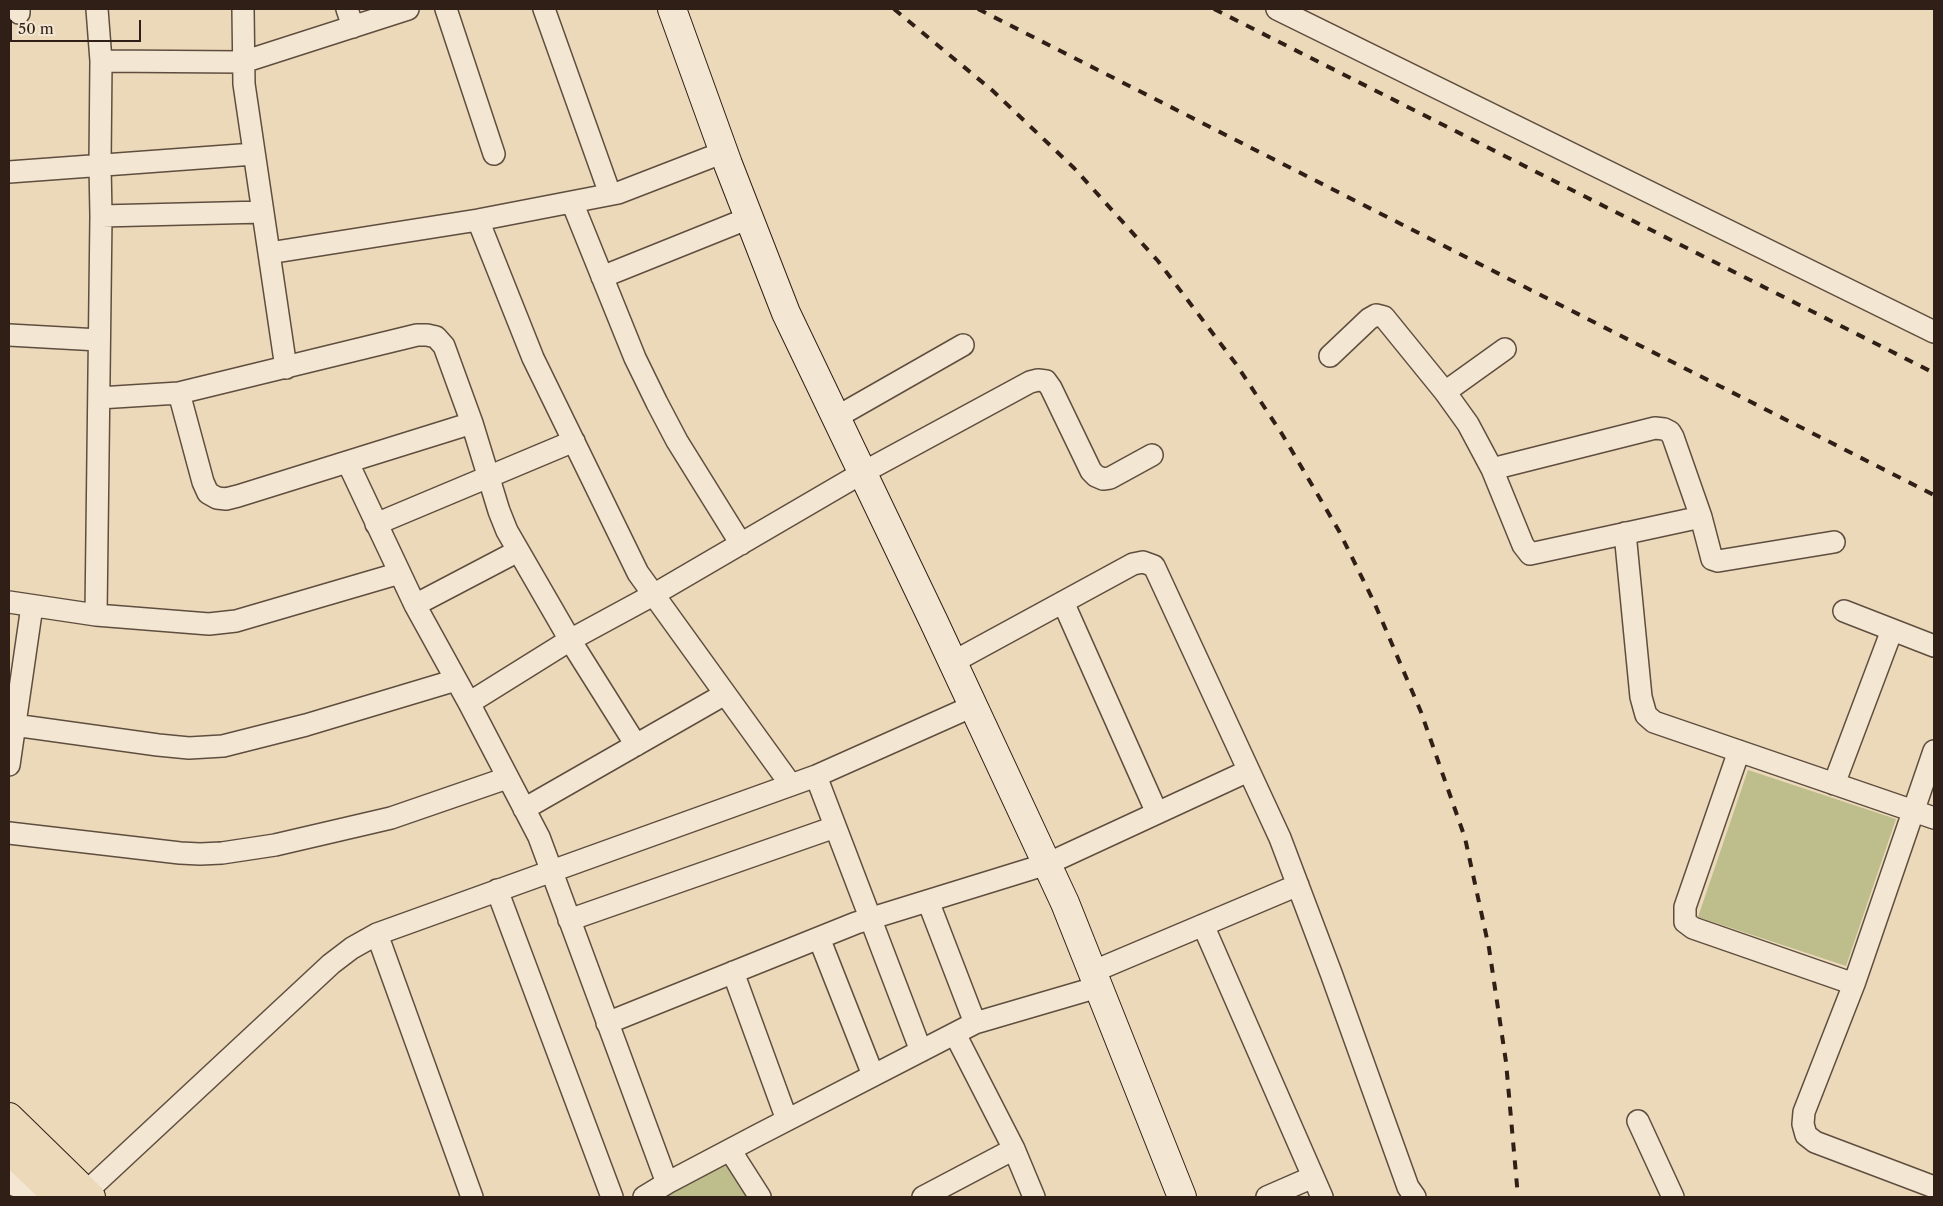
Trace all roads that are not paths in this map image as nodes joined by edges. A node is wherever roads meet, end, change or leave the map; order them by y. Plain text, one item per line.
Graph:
1 (97, 9) edge
2 (243, 9) edge
3 (408, 9) edge
4 (446, 9) edge
5 (544, 9) edge
6 (672, 9) edge
7 (1277, 9) edge
8 (350, 18) edge
9 (101, 60) junction
10 (244, 62) junction
11 (724, 152) junction
12 (254, 154) junction
13 (494, 154) dead end
14 (100, 164) junction
15 (9, 172) edge
16 (610, 194) junction
17 (572, 202) junction
18 (263, 212) junction
19 (101, 216) junction
20 (749, 218) junction
21 (478, 220) junction
22 (269, 253) junction
23 (602, 276) junction
24 (1934, 332) edge
25 (9, 335) edge
26 (100, 340) junction
27 (963, 345) dead end
28 (1505, 349) dead end
29 (1330, 356) dead end
30 (286, 368) junction
31 (1445, 392) junction
32 (179, 393) junction
33 (99, 398) junction
34 (835, 418) junction
35 (472, 423) junction
36 (574, 442) junction
37 (1152, 455) dead end
38 (348, 463) junction
39 (1492, 469) junction
40 (862, 473) junction
41 (489, 477) junction
42 (1702, 517) junction
43 (376, 524) junction
44 (1625, 533) junction
45 (1834, 542) dead end
46 (741, 544) junction
47 (518, 552) junction
48 (400, 573) junction
49 (653, 595) junction
50 (9, 602) edge
51 (1063, 602) junction
52 (415, 605) junction
53 (32, 606) junction
54 (1844, 611) dead end
55 (96, 615) junction
56 (1892, 630) junction
57 (570, 640) junction
58 (1934, 646) edge
59 (953, 662) junction
60 (456, 680) junction
61 (725, 694) junction
62 (469, 703) junction
63 (973, 706) junction
64 (14, 725) junction
65 (636, 745) junction
66 (1739, 751) junction
67 (1934, 751) edge
68 (9, 765) edge
69 (1248, 771) junction
70 (816, 776) junction
71 (507, 778) junction
72 (1834, 784) junction
73 (791, 785) junction
74 (524, 809) junction
75 (1913, 811) junction
76 (1157, 813) junction
77 (1934, 818) edge
78 (835, 827) junction
79 (9, 833) edge
80 (1047, 864) junction
81 (551, 871) junction
82 (1298, 884) junction
83 (497, 890) junction
84 (928, 901) junction
85 (871, 918) junction
86 (569, 920) junction
87 (1203, 924) junction
88 (378, 934) junction
89 (819, 938) junction
90 (733, 972) junction
91 (1095, 979) junction
92 (1854, 984) junction
93 (607, 1023) junction
94 (975, 1024) junction
95 (955, 1034) junction
96 (921, 1051) junction
97 (873, 1075) junction
98 (9, 1117) edge
99 (788, 1120) junction
100 (1638, 1121) dead end
101 (1014, 1149) junction
102 (9, 1150) edge
103 (730, 1150) junction
104 (1313, 1177) junction
105 (9, 1179) edge
106 (667, 1183) junction
107 (51, 1191) edge
108 (1932, 1191) edge
109 (88, 1195) edge
110 (472, 1197) edge
111 (612, 1197) edge
112 (644, 1197) edge
113 (760, 1197) edge
114 (923, 1197) edge
115 (1034, 1197) edge
116 (1182, 1197) edge
117 (1267, 1197) edge
118 (1322, 1197) edge
119 (1415, 1197) edge
120 (1673, 1197) edge

1 - 9 street
2 - 10 street
3 - 8 street
4 - 13 street
5 - 16 street
6 - 11 street
7 - 24 street
8 - 10 street
9 - 10 street
9 - 14 street
10 - 12 street
11 - 16 street
11 - 20 street
12 - 14 street
12 - 18 street
14 - 15 street
14 - 19 street
16 - 17 street
17 - 21 street
17 - 23 street
18 - 19 street
18 - 22 street
19 - 26 street
20 - 23 street
20 - 34 street
21 - 22 street
21 - 36 street
22 - 30 street
23 - 46 street
25 - 26 street
26 - 33 street
27 - 34 street
28 - 31 street
29 - 31 street
30 - 32 street
30 - 35 street
31 - 39 street
32 - 33 street
32 - 38 street
33 - 55 street
34 - 40 street
35 - 38 street
35 - 41 street
36 - 41 street
36 - 49 street
37 - 40 street
38 - 43 street
39 - 42 street
39 - 44 street
40 - 46 street
40 - 59 street
41 - 43 street
41 - 47 street
42 - 44 street
42 - 45 street
43 - 48 street
44 - 66 street
46 - 49 street
47 - 52 street
47 - 57 street
48 - 52 street
48 - 55 street
49 - 57 street
49 - 61 street
50 - 53 street
51 - 59 street
51 - 69 street
51 - 76 street
52 - 60 street
53 - 55 street
53 - 64 street
54 - 56 street
56 - 58 street
56 - 72 street
57 - 62 street
57 - 65 street
59 - 63 street
60 - 62 street
60 - 64 street
61 - 65 street
61 - 73 street
62 - 71 street
63 - 70 street
63 - 80 street
64 - 68 street
65 - 74 street
66 - 72 street
66 - 92 street
67 - 75 street
69 - 76 street
69 - 82 street
70 - 73 street
70 - 78 street
71 - 74 street
71 - 79 street
72 - 75 street
73 - 81 street
74 - 81 street
75 - 77 street
75 - 92 street
76 - 80 street
78 - 85 street
78 - 86 street
80 - 84 street
80 - 91 street
81 - 83 street
81 - 86 street
82 - 87 street
82 - 119 street
83 - 88 street
83 - 111 street
84 - 85 street
84 - 94 street
85 - 89 street
85 - 96 street
86 - 93 street
87 - 91 street
87 - 104 street
88 - 109 street
88 - 110 street
89 - 90 street
89 - 97 street
90 - 93 street
90 - 99 street
91 - 94 street
91 - 116 street
92 - 108 street
93 - 106 street
94 - 95 street
95 - 96 street
95 - 101 street
96 - 97 street
97 - 99 street
98 - 109 main road
99 - 103 street
100 - 120 street
101 - 114 street
101 - 115 street
102 - 107 main road
103 - 106 street
103 - 113 street
104 - 117 street
104 - 118 street
105 - 107 street
106 - 112 street

